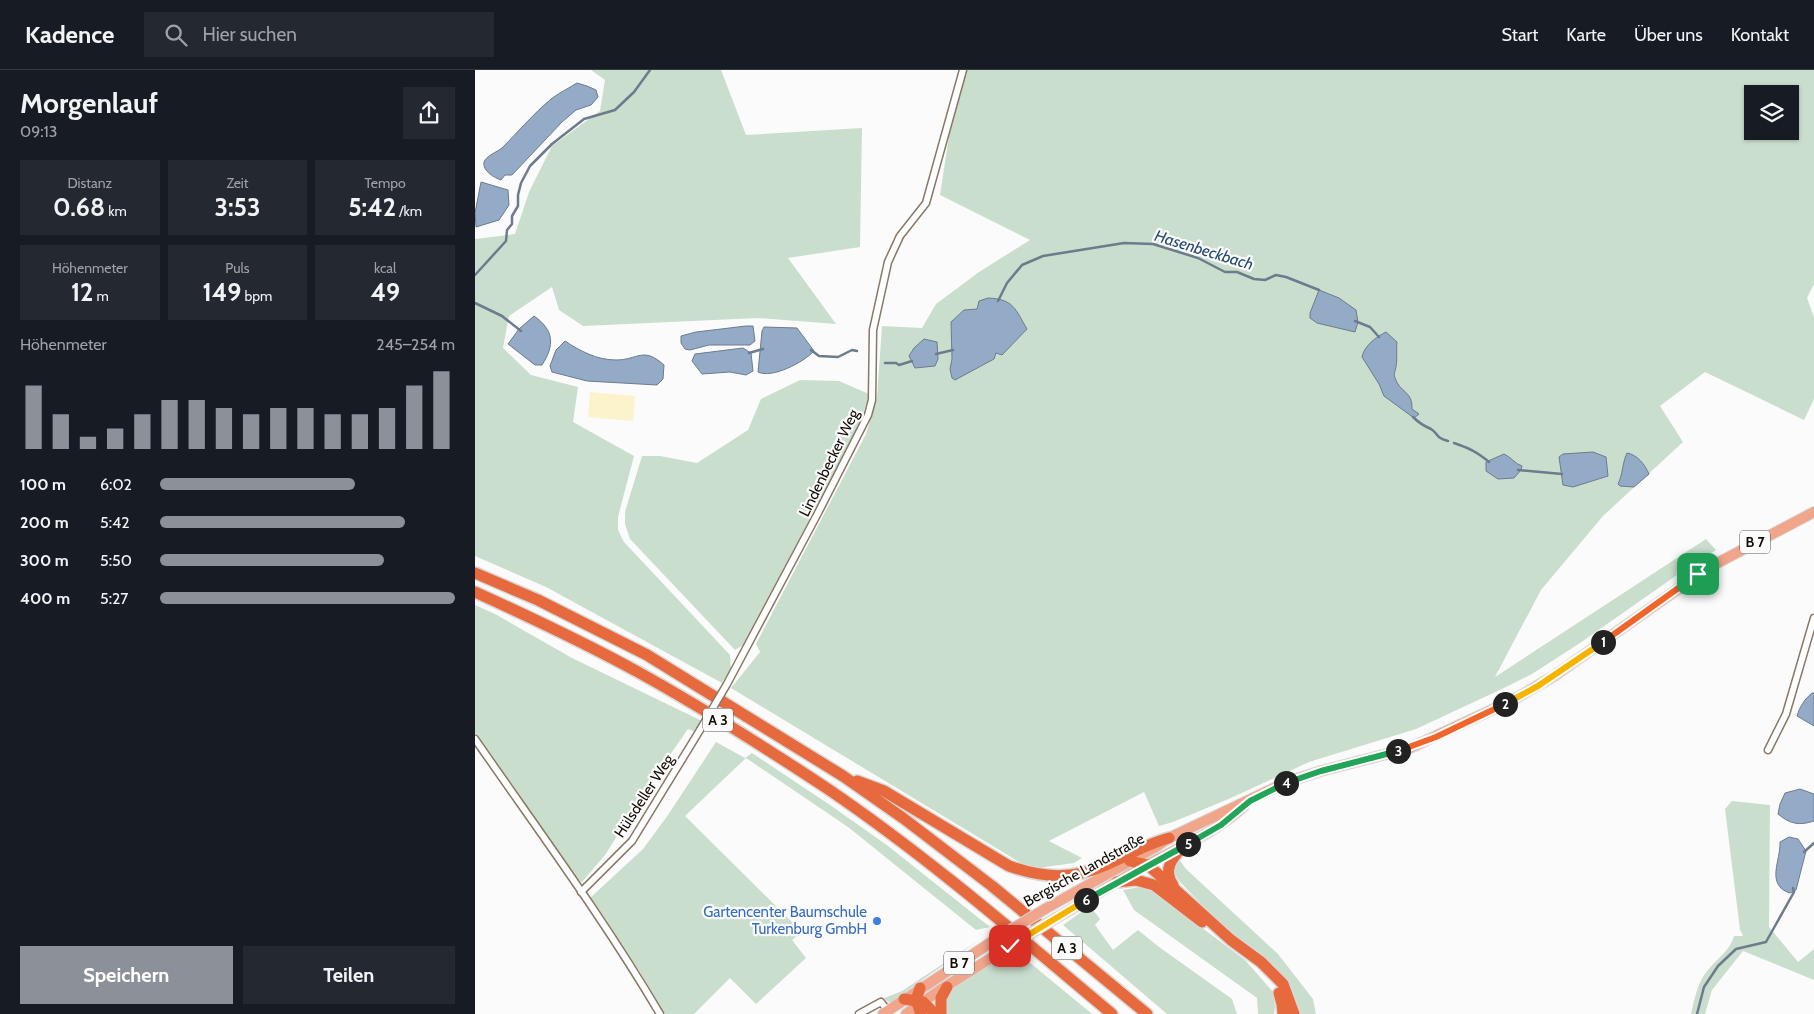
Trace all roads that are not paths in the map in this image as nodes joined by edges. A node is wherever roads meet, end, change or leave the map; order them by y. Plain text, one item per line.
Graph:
1 (963, 70) edge
2 (1814, 512) edge
3 (475, 573) edge
4 (475, 592) edge
5 (1814, 618) edge
6 (700, 730) joint
7 (475, 740) edge
8 (1768, 750) dead end
9 (843, 776) junction
10 (1250, 801) junction
11 (1169, 838) junction
12 (1184, 845) junction
13 (1130, 861) junction
14 (1148, 865) junction
15 (1117, 882) junction
16 (1175, 889) junction
17 (581, 892) junction
18 (947, 986) junction
19 (920, 988) junction
20 (904, 999) junction
21 (919, 1005) edge
22 (887, 1013) edge
23 (1146, 1013) edge
24 (660, 1014) edge
25 (859, 1014) edge
26 (906, 1014) edge
27 (935, 1014) edge
28 (941, 1014) edge
29 (1112, 1014) edge
30 (1283, 1014) edge
31 (1293, 1014) edge

1 - 6 street, Lindenbecker Weg, bridge
2 - 10 main road, Bergische Landstraße / B 7
3 - 9 highway, A 3
4 - 29 highway, A 3
5 - 8 street
6 - 17 street, Hülsdeller Weg
7 - 17 street
9 - 11 highway
9 - 23 highway, A 3
10 - 11 main road, Bergische Landstraße / B 7
10 - 12 main road, Bergische Landstraße / B 7
11 - 13 main road, Bergische Landstraße / B 7
12 - 14 main road, Bergische Landstraße / B 7
12 - 16 highway
13 - 14 highway
13 - 19 main road, Bergische Landstraße / B 7, bridge
14 - 15 main road, Bergische Landstraße / B 7
14 - 16 highway
15 - 18 main road, Bergische Landstraße / B 7, bridge
15 - 30 highway
16 - 31 highway
17 - 24 street
18 - 21 main road, Bergische Landstraße / B 7
18 - 28 highway
19 - 20 main road, Bergische Landstraße / B 7
19 - 21 highway
20 - 21 highway
20 - 22 main road, Bergische Landstraße / B 7
21 - 26 main road, Bergische Landstraße / B 7
21 - 27 highway
22 - 25 street, Bergische Landstraße

